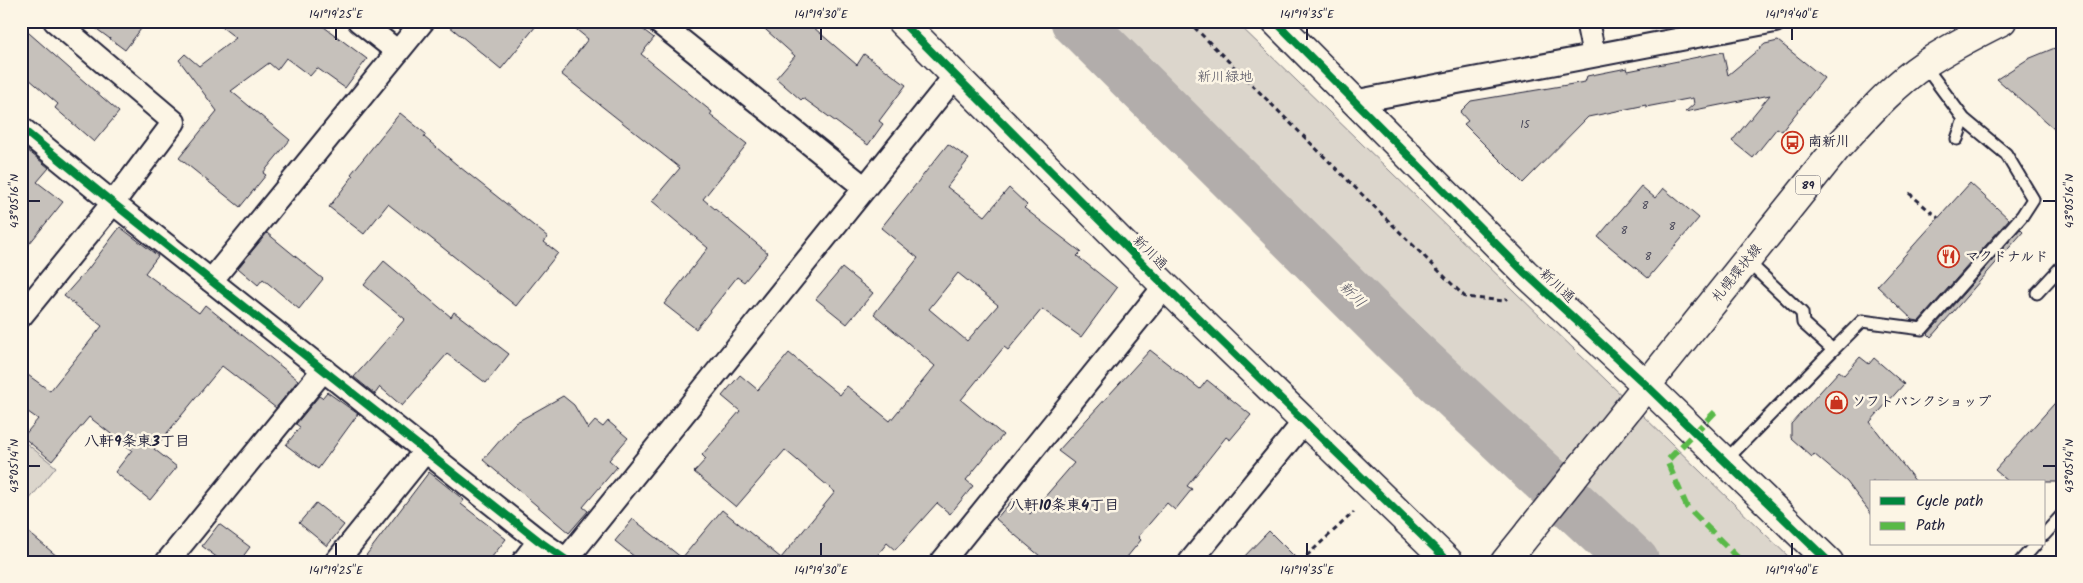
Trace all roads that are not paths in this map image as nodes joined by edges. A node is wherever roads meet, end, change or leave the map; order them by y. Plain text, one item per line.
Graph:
1 (55, 21) edge
2 (359, 21) edge
3 (423, 21) edge
4 (656, 21) edge
5 (901, 21) edge
6 (1275, 21) edge
7 (1587, 21) edge
8 (1775, 21) edge
9 (2002, 21) edge
10 (1968, 29) edge
11 (398, 52) junction
12 (1594, 55) junction
13 (1924, 65) junction
14 (955, 76) junction
15 (1353, 102) junction
16 (1964, 119) junction
17 (21, 128) edge
18 (1957, 139) dead end
19 (865, 188) junction
20 (113, 203) junction
21 (1747, 261) junction
22 (2062, 266) edge
23 (212, 281) junction
24 (1165, 286) junction
25 (2037, 293) dead end
26 (21, 316) edge
27 (1833, 350) junction
28 (324, 369) junction
29 (1647, 386) junction
30 (1304, 422) junction
31 (426, 450) junction
32 (1724, 462) junction
33 (2062, 515) edge
34 (2046, 533) edge
35 (539, 541) junction
36 (2034, 546) edge
37 (568, 561) edge
38 (167, 562) edge
39 (336, 562) edge
40 (523, 562) edge
41 (942, 562) edge
42 (1190, 562) edge
43 (1448, 562) edge
44 (1505, 562) edge
45 (1829, 562) edge
46 (2020, 562) edge

1 - 20 street
2 - 11 street
3 - 11 street
4 - 19 street
5 - 14 street, 新川通
6 - 15 street, 新川通
7 - 12 street
8 - 12 street
9 - 10 street, 札幌環状線 / 89
10 - 13 street, 札幌環状線 / 89
11 - 23 street
12 - 15 street
13 - 16 lane
13 - 21 street, 札幌環状線 / 89
14 - 19 street
14 - 24 street, 新川通
15 - 29 street, 新川通
16 - 18 lane
16 - 27 lane
17 - 20 street
19 - 37 street
20 - 23 street
20 - 26 street
21 - 27 lane
21 - 29 street, 札幌環状線 / 89
22 - 25 lane
23 - 28 street
24 - 30 street, 新川通
24 - 41 street
27 - 32 lane
28 - 31 street
28 - 38 street
29 - 32 street, 新川通
29 - 44 street, 札幌環状線 / 89
30 - 42 street
30 - 43 street, 新川通
31 - 35 street
31 - 39 street
32 - 45 street, 新川通
33 - 34 lane
35 - 37 street
35 - 40 street
36 - 46 lane

